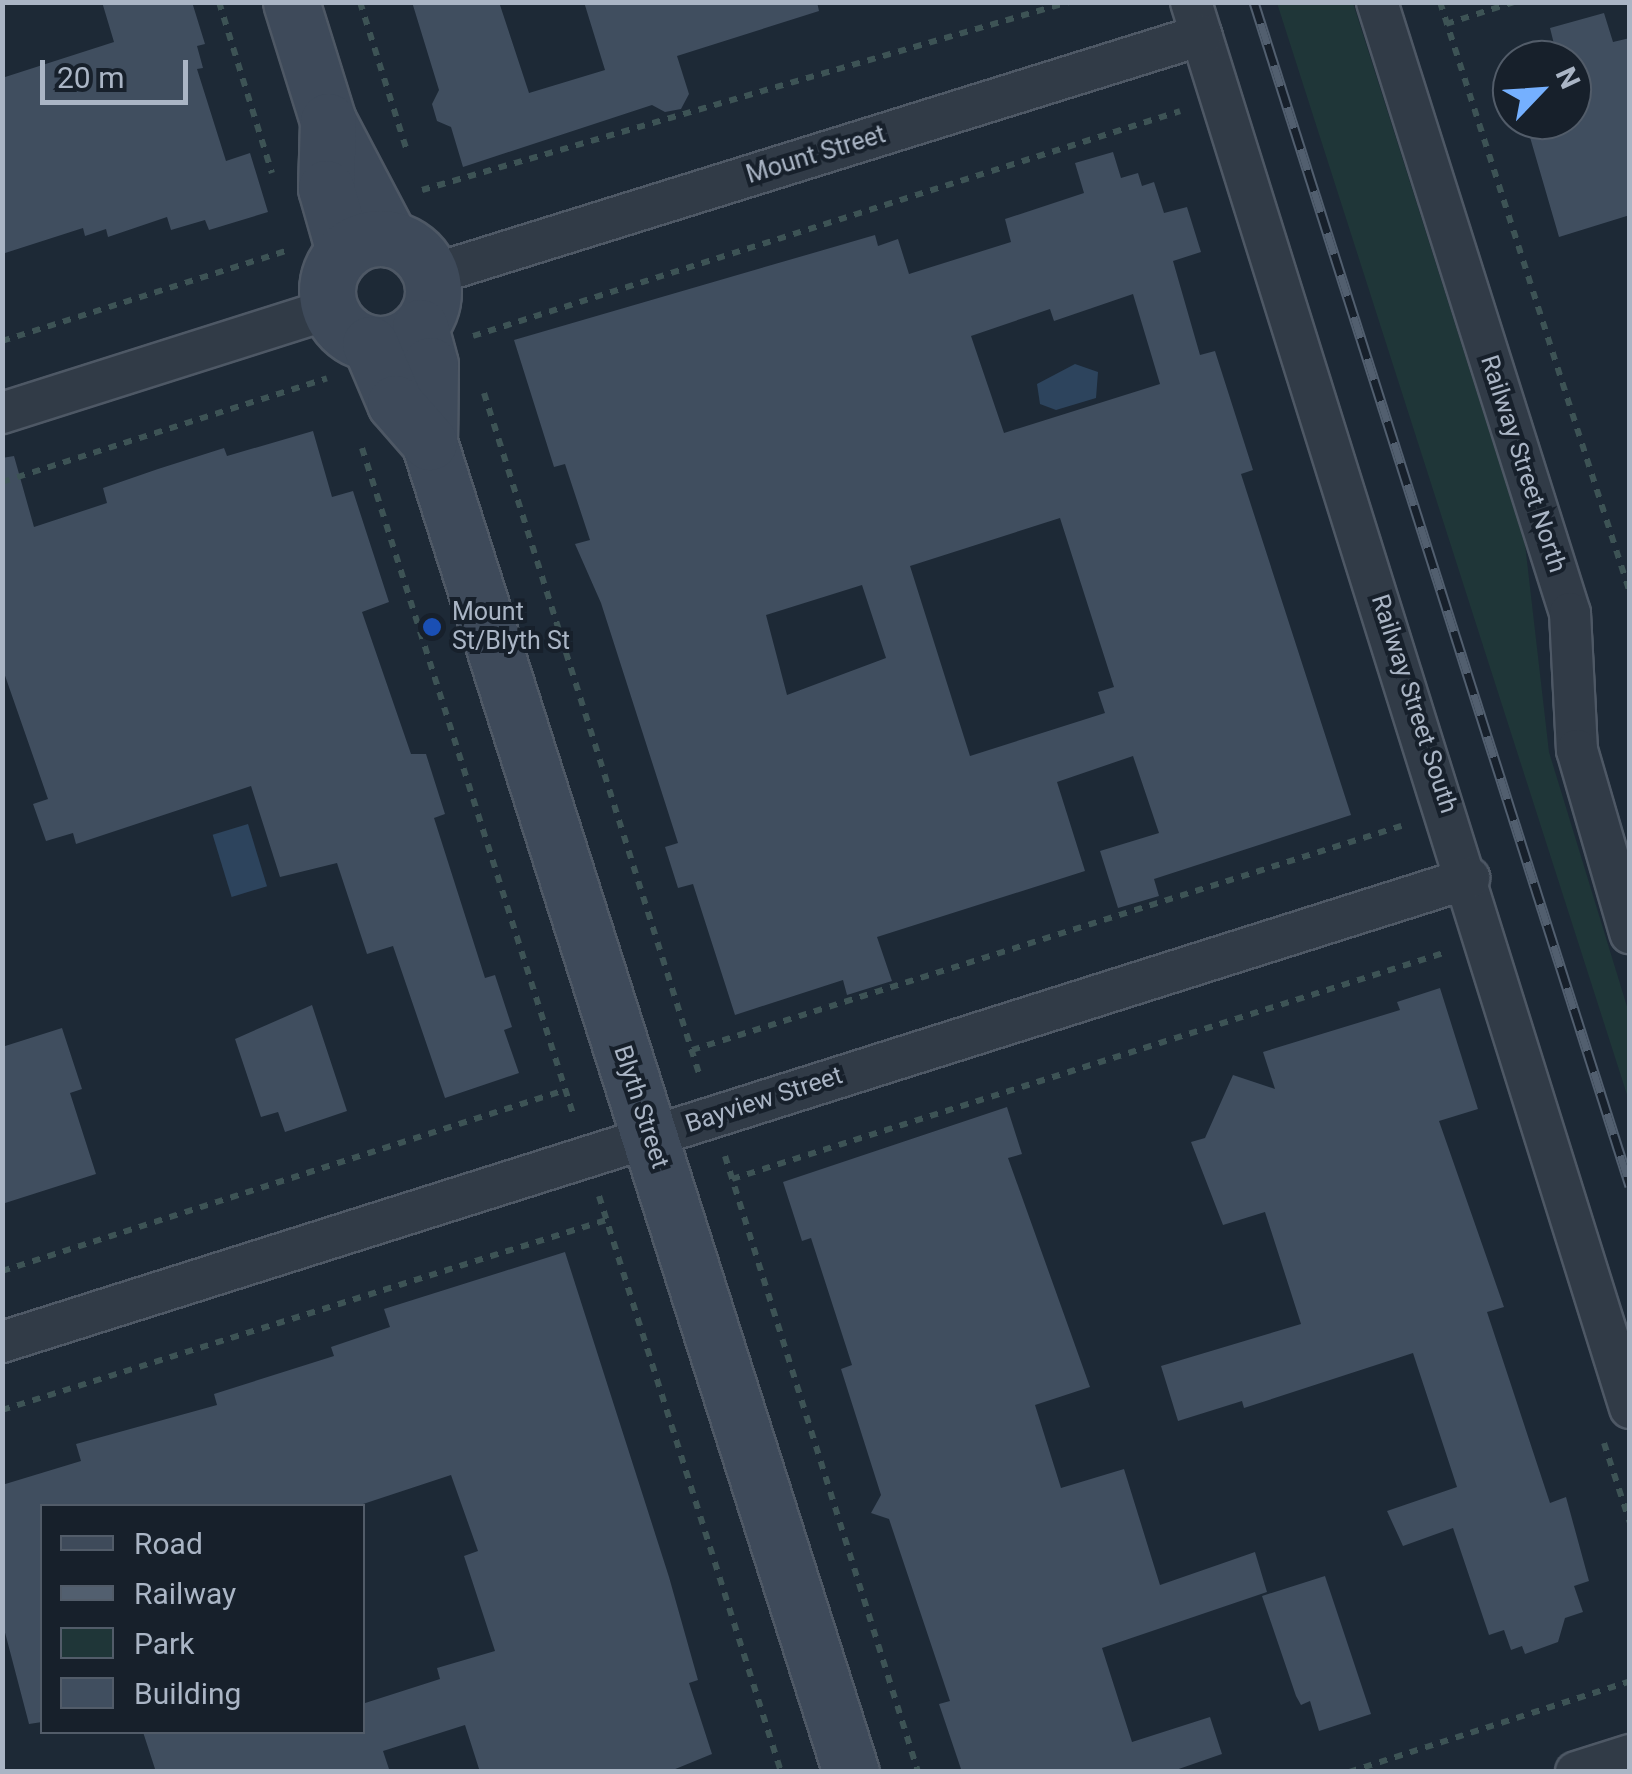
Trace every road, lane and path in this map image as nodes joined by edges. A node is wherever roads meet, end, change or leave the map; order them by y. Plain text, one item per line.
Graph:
1 (218, 2) edge
2 (291, 2) edge
3 (360, 2) edge
4 (1069, 2) edge
5 (1278, 2) edge
6 (1288, 2) edge
7 (1376, 2) edge
8 (1440, 2) edge
9 (1514, 2) edge
10 (1197, 19) edge
11 (1446, 24) junction
12 (1182, 110) dead end
13 (278, 193) dead end
14 (288, 241) dead end
15 (367, 245) junction
16 (329, 309) junction
17 (423, 334) junction
18 (2, 341) edge
19 (472, 357) dead end
20 (478, 376) dead end
21 (2, 413) edge
22 (362, 445) dead end
23 (2, 482) edge
24 (1630, 593) edge
25 (1408, 824) dead end
26 (1615, 838) edge
27 (1469, 878) junction
28 (1630, 933) edge
29 (1449, 951) dead end
30 (692, 1050) junction
31 (565, 1090) junction
32 (712, 1116) junction
33 (650, 1136) junction
34 (586, 1156) junction
35 (732, 1179) junction
36 (606, 1220) junction
37 (2, 1271) edge
38 (2, 1342) edge
39 (1630, 1408) edge
40 (2, 1410) edge
41 (1630, 1681) edge
42 (1630, 1755) edge
43 (782, 1772) edge
44 (851, 1772) edge
45 (918, 1772) edge
46 (1349, 1772) edge
47 (1576, 1772) edge

1 - 13 path
2 - 15 street
3 - 4 path
5 - 6 path
7 - 26 street, Railway Street North
8 - 11 path
9 - 11 path
10 - 17 street, Mount Street
10 - 27 street, Railway Street South
11 - 24 path
12 - 17 path
14 - 18 path
15 - 16 street
15 - 17 street
16 - 17 street
16 - 21 street
17 - 19 path
17 - 23 path
17 - 33 street, Blyth Street
20 - 30 path
22 - 31 path
25 - 30 path
26 - 28 street, Railway Street North
27 - 32 street, Bayview Street
27 - 39 street, Railway Street South
29 - 35 path
30 - 32 path
31 - 34 path
31 - 37 path
32 - 33 street, Bayview Street
32 - 35 path
33 - 34 street, Bayview Street
33 - 44 street, Blyth Street
34 - 36 path
34 - 38 street, Bayview Street
35 - 45 path
36 - 40 path
36 - 43 path
41 - 46 path
42 - 47 street

